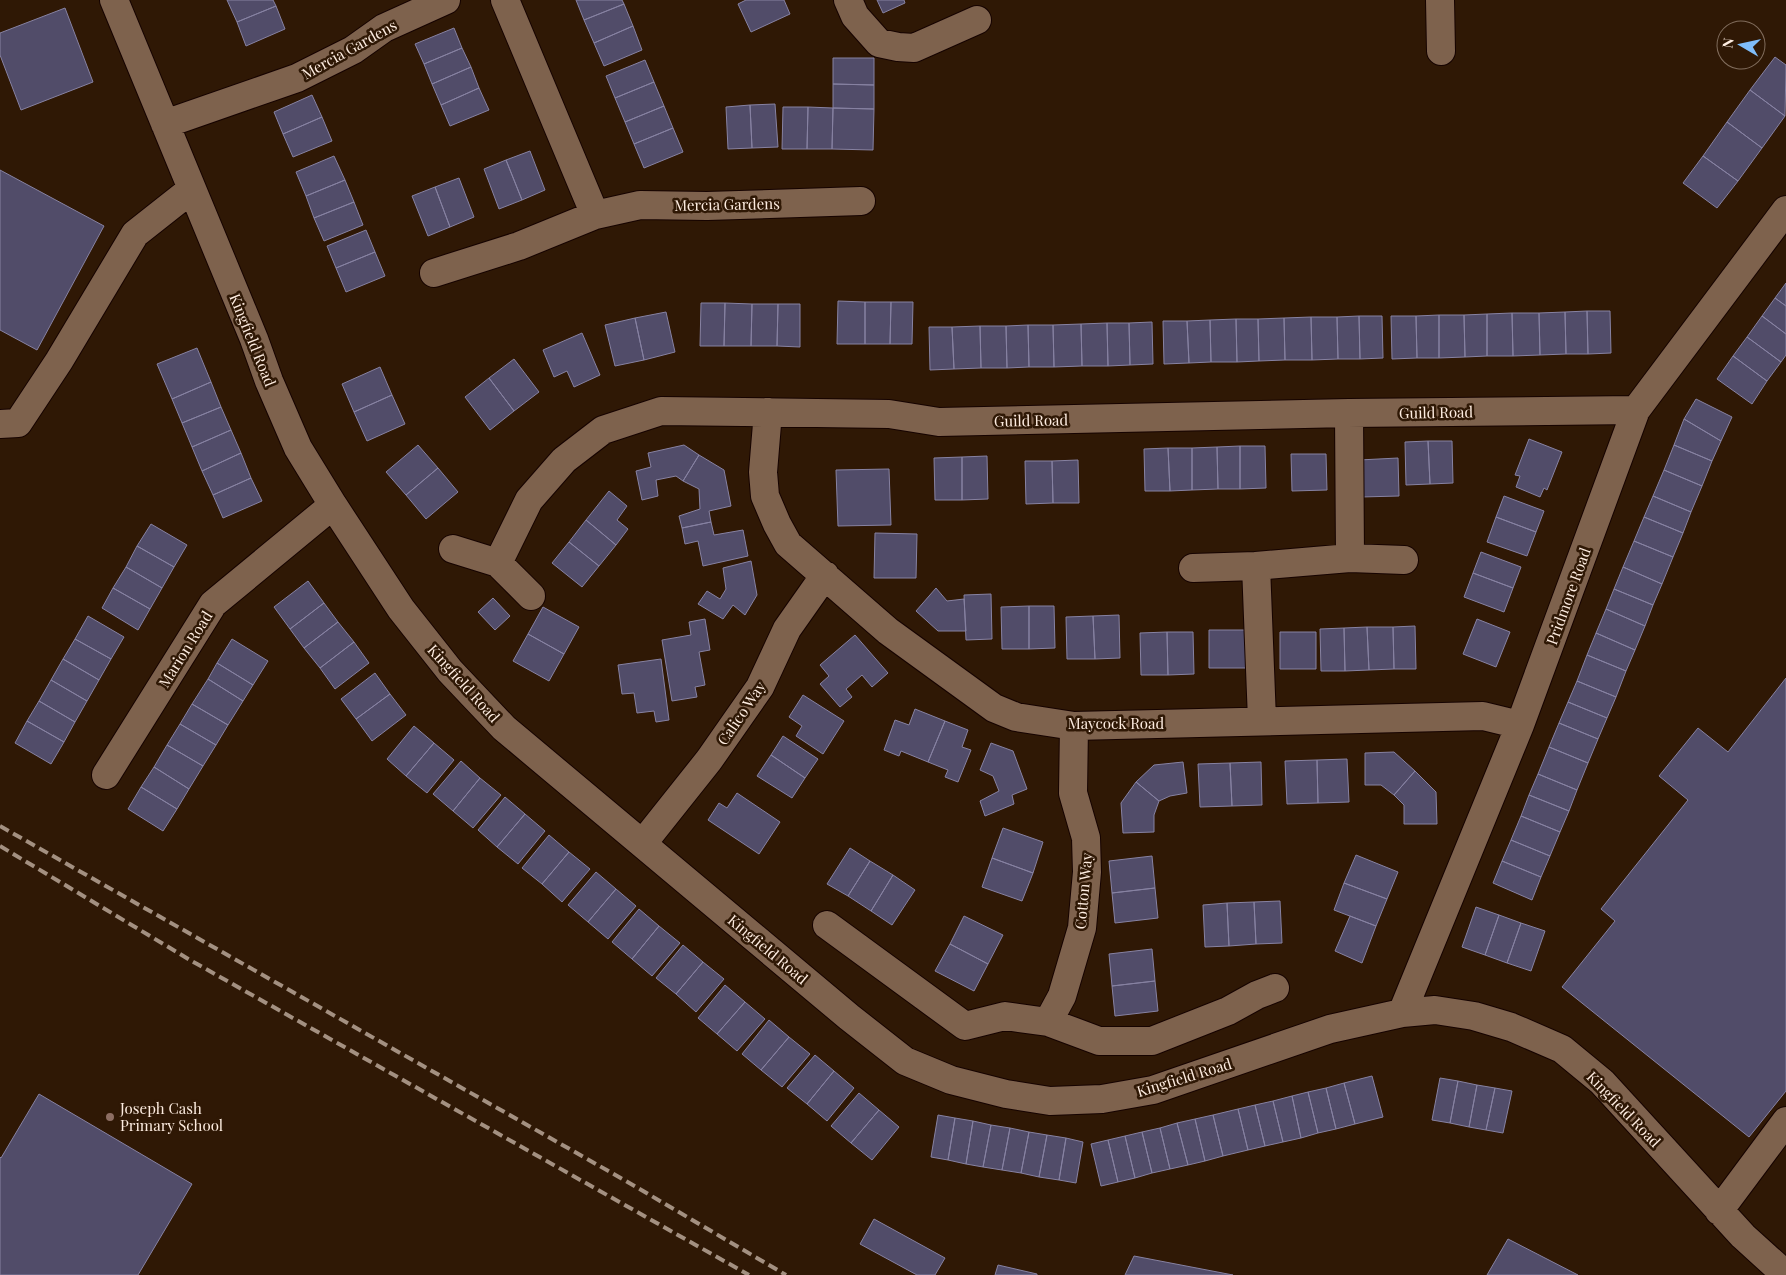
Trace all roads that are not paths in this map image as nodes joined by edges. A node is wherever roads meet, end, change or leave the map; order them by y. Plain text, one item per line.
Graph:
1 (114, 0) edge
2 (446, 0) edge
3 (505, 0) edge
4 (1440, 0) edge
5 (852, 8) edge
6 (977, 20) dead end
7 (1441, 51) dead end
8 (165, 124) junction
9 (192, 189) junction
10 (861, 201) dead end
11 (595, 215) junction
12 (1780, 219) edge
13 (434, 273) dead end
14 (1636, 410) junction
15 (768, 412) junction
16 (1349, 413) junction
17 (0, 424) edge
18 (333, 505) junction
19 (453, 549) dead end
20 (1350, 558) junction
21 (1404, 560) dead end
22 (498, 563) junction
23 (1256, 566) junction
24 (1193, 568) dead end
25 (825, 575) junction
26 (531, 596) dead end
27 (1262, 720) junction
28 (1520, 725) junction
29 (1074, 726) junction
30 (106, 775) dead end
31 (643, 843) junction
32 (827, 925) dead end
33 (1275, 988) dead end
34 (1402, 1013) junction
35 (1048, 1022) junction
36 (1786, 1120) edge
37 (1719, 1211) junction
38 (1786, 1275) edge

1 - 8 street, Kingfield Road
2 - 8 street, Mercia Gardens
3 - 11 street
4 - 7 street
5 - 6 street
8 - 9 street, Kingfield Road
9 - 17 street
9 - 18 street, Kingfield Road
10 - 11 street, Mercia Gardens
11 - 13 street, Mercia Gardens
12 - 14 street, Pridmore Road
14 - 16 street, Guild Road
14 - 28 street, Pridmore Road
15 - 16 street, Guild Road
15 - 22 street, Guild Road
15 - 25 street, Maycock Road
16 - 20 street
18 - 30 street, Marion Road
18 - 31 street, Kingfield Road
19 - 22 street
20 - 21 street
20 - 23 street
22 - 26 street
23 - 24 street
23 - 27 street
25 - 29 street, Maycock Road
25 - 31 street, Calico Way
27 - 28 street, Maycock Road
27 - 29 street, Maycock Road
28 - 34 street, Pridmore Road
29 - 35 street, Cotton Way
31 - 34 street, Kingfield Road
32 - 35 street
33 - 35 street
34 - 37 street, Kingfield Road
36 - 37 street
37 - 38 street, Kingfield Road

